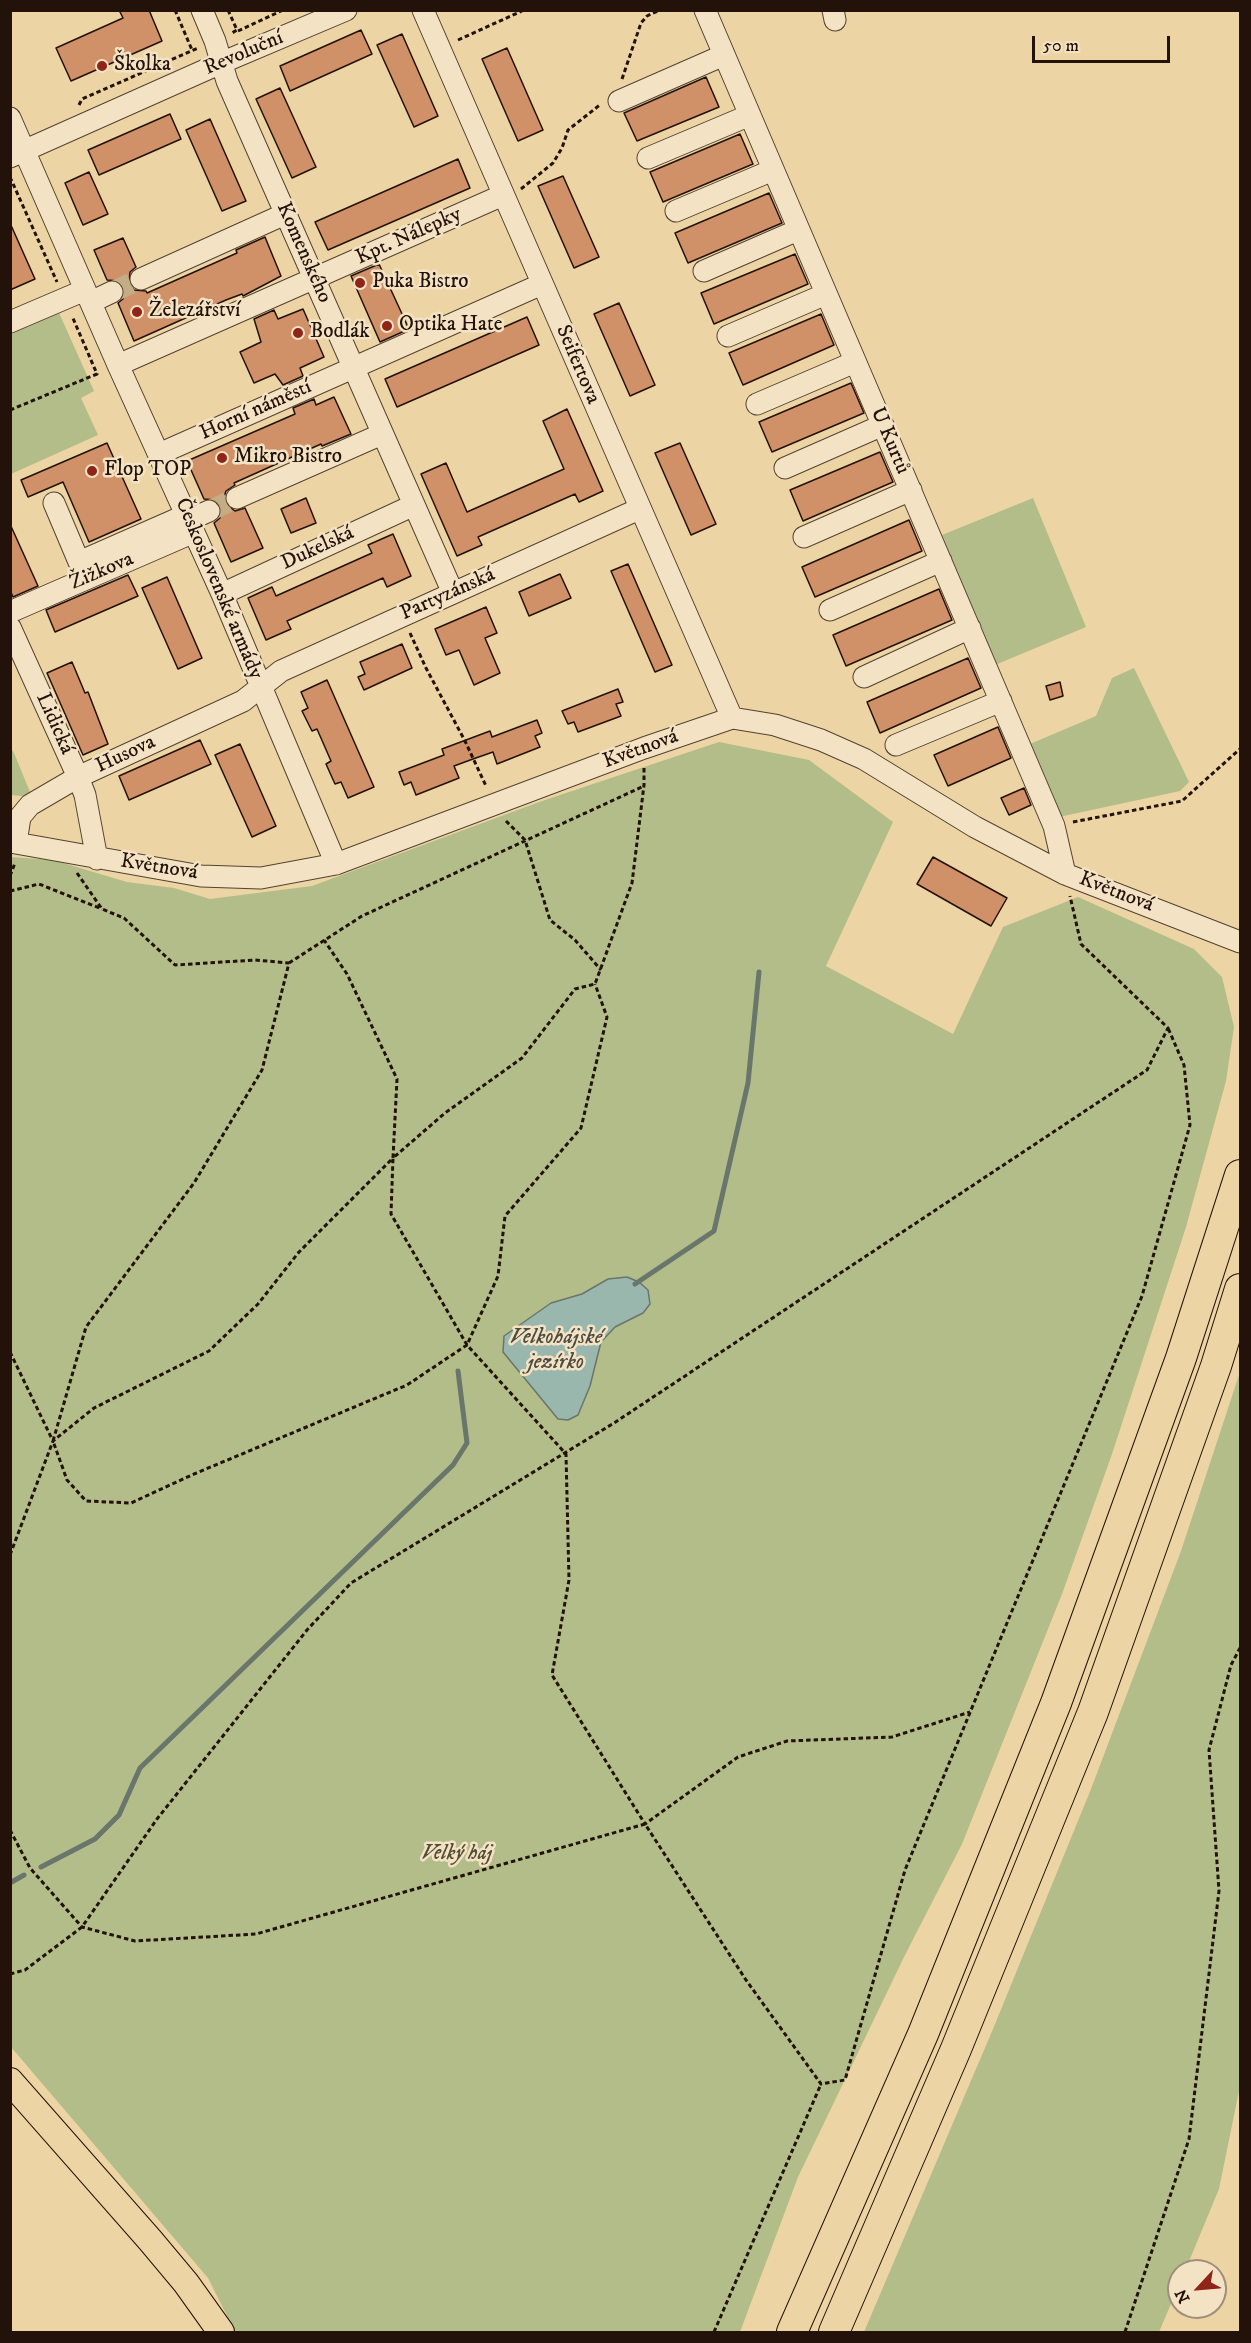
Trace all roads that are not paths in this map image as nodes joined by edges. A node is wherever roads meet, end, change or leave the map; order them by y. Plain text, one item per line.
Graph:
1 (202, 10) edge
2 (346, 10) edge
3 (423, 10) edge
4 (705, 10) edge
5 (724, 55) junction
6 (221, 63) junction
7 (614, 96) road end
8 (750, 115) junction
9 (10, 118) edge
10 (18, 154) edge
11 (648, 158) dead end
12 (773, 170) junction
13 (510, 194) junction
14 (676, 211) dead end
15 (285, 214) junction
16 (798, 230) junction
17 (704, 271) dead end
18 (141, 279) tunnel mouth
19 (315, 279) junction
20 (542, 284) junction
21 (112, 292) tunnel mouth
22 (826, 294) junction
23 (88, 296) junction
24 (10, 322) edge
25 (728, 336) dead end
26 (855, 362) junction
27 (118, 365) junction
28 (353, 368) junction
29 (758, 404) dead end
30 (883, 425) junction
31 (382, 434) junction
32 (159, 454) junction
33 (785, 468) dead end
34 (911, 490) junction
35 (237, 498) tunnel mouth
36 (54, 503) dead end
37 (414, 505) junction
38 (639, 509) junction
39 (209, 511) tunnel mouth
40 (190, 522) junction
41 (804, 537) dead end
42 (941, 561) junction
43 (453, 593) junction
44 (222, 594) junction
45 (830, 610) dead end
46 (10, 612) edge
47 (10, 627) edge
48 (970, 628) junction
49 (864, 677) dead end
50 (260, 687) junction
51 (1001, 701) junction
52 (732, 718) junction
53 (896, 745) dead end
54 (78, 777) junction
55 (13, 843) edge
56 (97, 859) junction
57 (336, 864) junction
58 (1065, 873) junction
59 (1237, 940) edge
60 (1240, 1175) edge
61 (1240, 1289) edge
62 (10, 2081) edge
63 (221, 2332) edge
64 (792, 2332) edge
65 (834, 2332) edge

1 - 6 street, Komenského
2 - 6 street, Revoluční
3 - 13 street, Seifertova
4 - 5 street, U Kurtů
5 - 7 street
5 - 8 street, U Kurtů
6 - 10 street, Revoluční
6 - 15 street, Komenského
8 - 11 street
8 - 12 street, U Kurtů
9 - 10 street, Československé armády
10 - 23 street, Československé armády
12 - 14 street
12 - 16 street, U Kurtů
13 - 19 street, Kpt. Nálepky
13 - 20 street, Seifertova
15 - 18 street
15 - 19 street, Komenského
16 - 17 street
16 - 22 street, U Kurtů
19 - 27 street
19 - 28 street, Komenského
20 - 28 street, Horní náměstí
20 - 38 street, Seifertova
21 - 23 street
22 - 25 street
22 - 26 street, U Kurtů
23 - 24 street
23 - 27 street, Československé armády
26 - 29 street
26 - 30 street, U Kurtů
27 - 32 street, Československé armády
28 - 31 street, Komenského
28 - 32 street, Horní náměstí
30 - 33 street
30 - 34 street, U Kurtů
31 - 35 street
31 - 37 street, Komenského
32 - 40 street, Československé armády
34 - 41 street
34 - 42 street, U Kurtů
36 - 40 street, Žižkova
37 - 43 street, Komenského
37 - 44 street, Dukelská
38 - 43 street, Partyzánská
38 - 52 street, Seifertova
39 - 40 street
40 - 44 street, Československé armády
40 - 46 street, Žižkova
42 - 45 street
42 - 48 street, U Kurtů
43 - 50 street, Partyzánská
44 - 50 street, Československé armády
47 - 54 street, Lidická
48 - 49 street
48 - 51 street, U Kurtů
50 - 54 street, Husova
50 - 57 street, Československé armády
51 - 53 street
51 - 58 street, U Kurtů
52 - 57 street, Květnová
52 - 58 street, Květnová
54 - 55 street, Husova
54 - 56 street, Lidická
55 - 56 street, Květnová
56 - 57 street, Květnová
58 - 59 street, Květnová
60 - 64 highway
61 - 65 highway
62 - 63 main road

